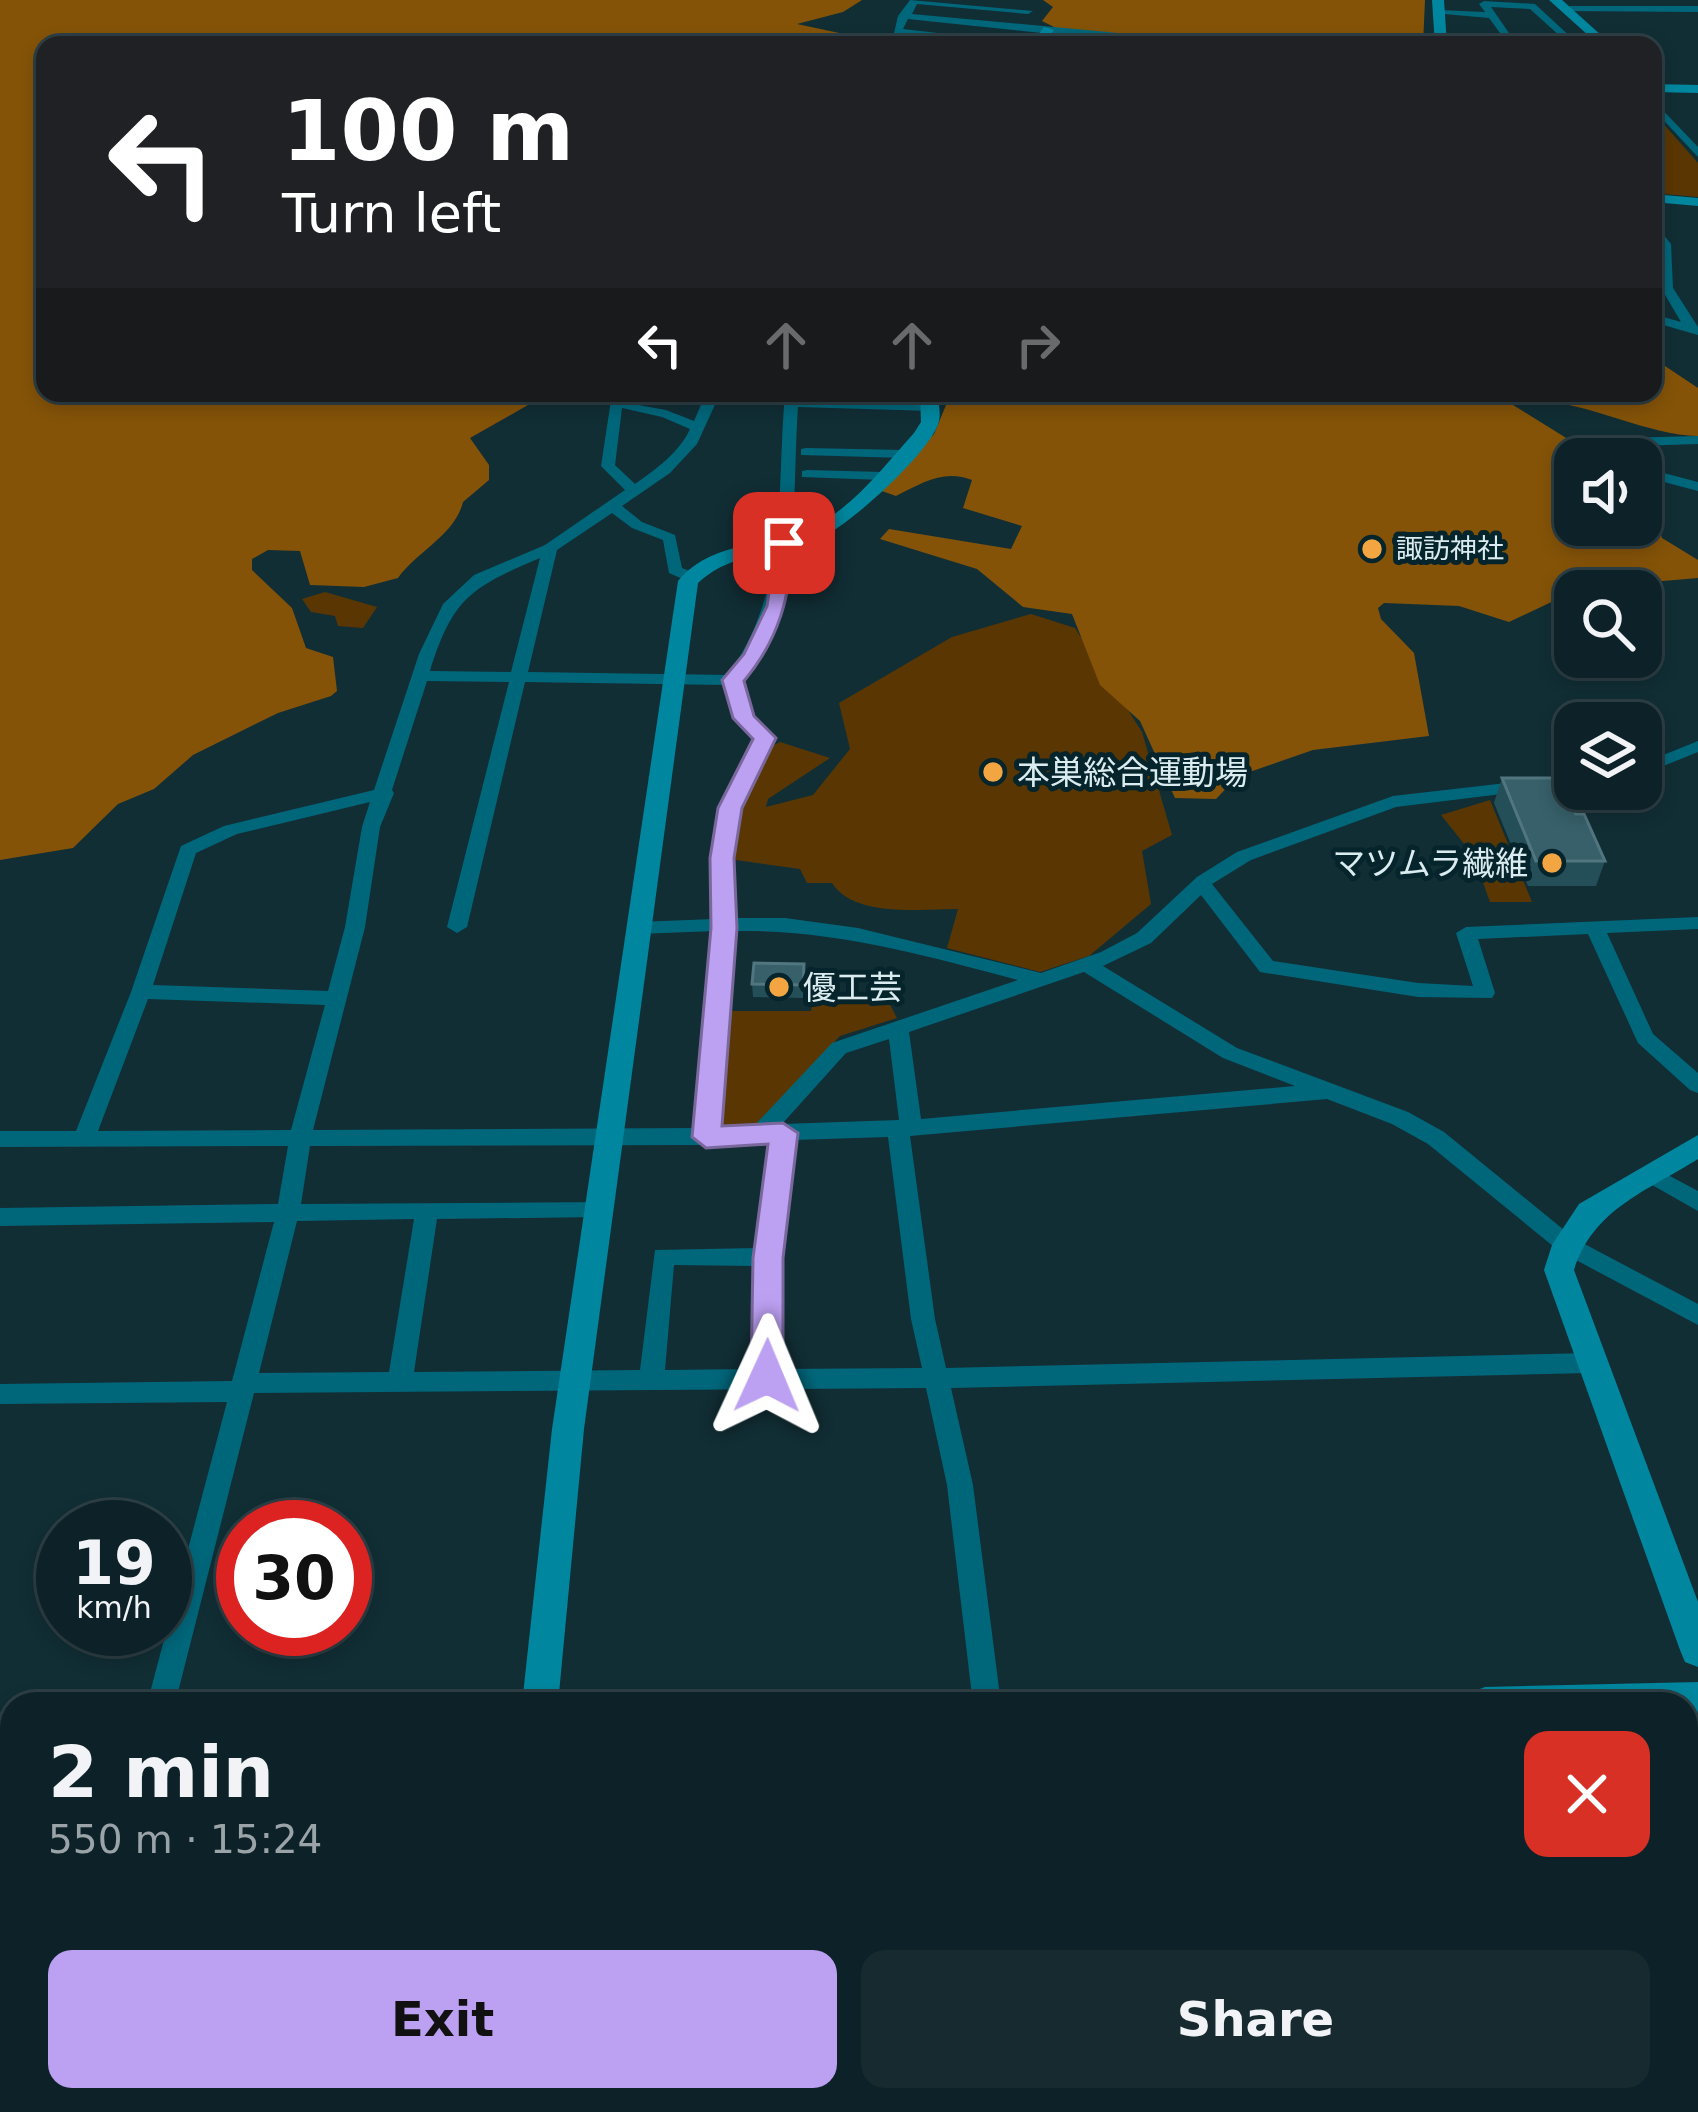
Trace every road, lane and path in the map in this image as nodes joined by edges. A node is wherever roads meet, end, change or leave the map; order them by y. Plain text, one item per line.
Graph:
1 (914, 0) edge
2 (1036, 0) edge
3 (1555, 0) edge
4 (1622, 4) edge
5 (1438, 7) edge
6 (1570, 9) junction
7 (1698, 9) edge
8 (1028, 11) junction
9 (1493, 15) junction
10 (903, 16) junction
11 (1016, 26) junction
12 (1048, 30) junction
13 (922, 33) junction
14 (919, 36) edge
15 (951, 36) edge
16 (1044, 36) edge
17 (1072, 36) edge
18 (1504, 36) edge
19 (1564, 36) edge
20 (1597, 36) edge
21 (1662, 88) edge
22 (1698, 88) edge
23 (1662, 113) edge
24 (1698, 154) edge
25 (1662, 198) edge
26 (1698, 202) edge
27 (1662, 240) edge
28 (1662, 321) edge
29 (1694, 330) edge
30 (710, 402) edge
31 (783, 402) edge
32 (837, 402) edge
33 (930, 402) edge
34 (791, 403) junction
35 (700, 428) junction
36 (1698, 440) edge
37 (1662, 441) edge
38 (806, 452) dead end
39 (905, 454) junction
40 (807, 474) dead end
41 (883, 476) junction
42 (1662, 477) edge
43 (1698, 487) edge
44 (635, 492) junction
45 (613, 506) junction
46 (784, 543) junction
47 (550, 548) junction
48 (691, 577) junction
49 (419, 676) junction
50 (518, 679) junction
51 (673, 679) junction
52 (733, 680) junction
53 (1698, 746) edge
54 (1662, 761) edge
55 (1554, 783) edge
56 (385, 793) junction
57 (1202, 884) junction
58 (1698, 923) edge
59 (457, 927) dead end
60 (638, 928) junction
61 (724, 928) junction
62 (1595, 928) junction
63 (1090, 966) junction
64 (1039, 979) junction
65 (141, 992) junction
66 (338, 998) junction
67 (898, 1029) junction
68 (1698, 1084) edge
69 (1328, 1091) junction
70 (904, 1128) junction
71 (772, 1133) junction
72 (301, 1135) junction
73 (706, 1137) junction
74 (84, 1138) junction
75 (607, 1138) junction
76 (0, 1139) edge
77 (1698, 1145) edge
78 (1653, 1175) junction
79 (1698, 1202) edge
80 (600, 1208) junction
81 (288, 1212) junction
82 (428, 1212) junction
83 (0, 1217) edge
84 (1567, 1245) junction
85 (768, 1258) junction
86 (1698, 1315) edge
87 (1589, 1363) junction
88 (767, 1376) junction
89 (652, 1377) junction
90 (934, 1378) junction
91 (578, 1379) junction
92 (400, 1382) junction
93 (244, 1387) junction
94 (0, 1394) edge
95 (1698, 1650) edge
96 (164, 1692) edge
97 (541, 1692) edge
98 (986, 1692) edge

1 - 8 street
1 - 10 street
2 - 8 street
3 - 6 street
4 - 6 street
4 - 7 street
5 - 9 street
6 - 20 street
8 - 11 street
9 - 18 street
9 - 19 street
10 - 11 street
10 - 13 street
11 - 12 street
12 - 16 street
12 - 17 street
13 - 14 street
13 - 15 street
21 - 22 street
23 - 24 street
25 - 26 street
27 - 29 street
28 - 29 street
30 - 35 street
31 - 34 street
32 - 34 street
33 - 39 street
34 - 46 street
35 - 44 street
35 - 44 street
36 - 37 street
38 - 39 street
39 - 41 street
40 - 41 street
41 - 46 street
42 - 43 street
44 - 45 street
45 - 47 street
45 - 48 street
46 - 48 street
46 - 52 street
47 - 49 street
47 - 50 street
48 - 51 street
49 - 50 street
49 - 56 street
50 - 51 street
50 - 59 street
51 - 52 street
51 - 60 street
52 - 61 street
53 - 54 street
55 - 57 street
56 - 65 street
56 - 66 street
57 - 62 street
57 - 63 street
58 - 62 street
60 - 61 street
60 - 75 street
61 - 64 street
61 - 73 street
62 - 68 street
63 - 64 street
63 - 69 street
64 - 67 street
65 - 66 street
65 - 74 street
66 - 72 street
67 - 70 street
67 - 71 street
69 - 70 street
69 - 84 street
70 - 71 street
70 - 90 street
71 - 73 street
71 - 85 street
72 - 74 street
72 - 75 street
72 - 81 street
73 - 75 street
74 - 76 street
75 - 80 street
77 - 78 street
78 - 79 street
78 - 84 street
80 - 82 street
80 - 91 street
81 - 82 street
81 - 83 street
81 - 93 street
82 - 92 street
84 - 86 street
84 - 87 street
85 - 88 street
85 - 89 street
87 - 90 street
87 - 95 street
88 - 89 street
88 - 90 street
89 - 91 street
90 - 98 street
91 - 92 street
91 - 97 street
92 - 93 street
93 - 94 street
93 - 96 street

